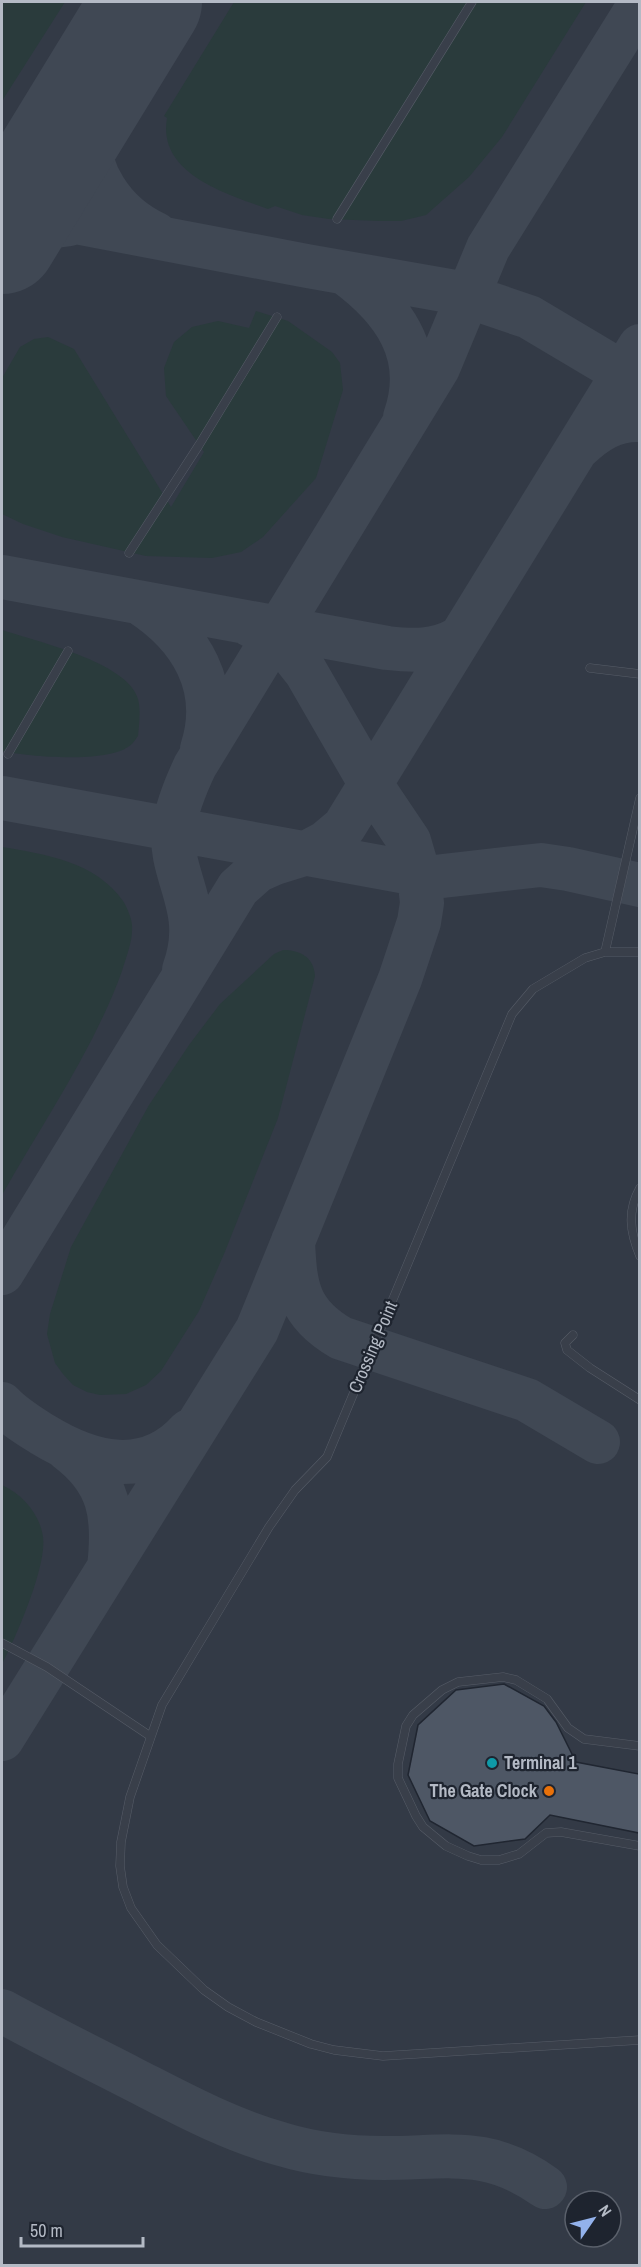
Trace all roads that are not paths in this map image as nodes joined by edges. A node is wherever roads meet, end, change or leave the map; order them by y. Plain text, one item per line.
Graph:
1 (472, 2) edge
2 (337, 219) dead end
3 (277, 318) dead end
4 (129, 553) dead end
5 (68, 651) dead end
6 (590, 668) dead end
7 (639, 674) edge
8 (8, 754) dead end
9 (639, 798) edge
10 (605, 952) junction
11 (639, 952) edge
12 (639, 1188) edge
13 (639, 1256) edge
14 (573, 1335) dead end
15 (639, 1400) edge
16 (2, 1642) edge
17 (150, 1736) junction
18 (639, 1746) edge
19 (639, 1846) edge
20 (639, 2040) edge

1 - 2 lane
3 - 4 lane
5 - 8 lane
6 - 7 lane
9 - 10 lane
10 - 11 lane, Crossing Point
10 - 17 lane, Crossing Point
12 - 13 lane
14 - 15 lane
16 - 17 lane
17 - 20 lane
18 - 19 lane

